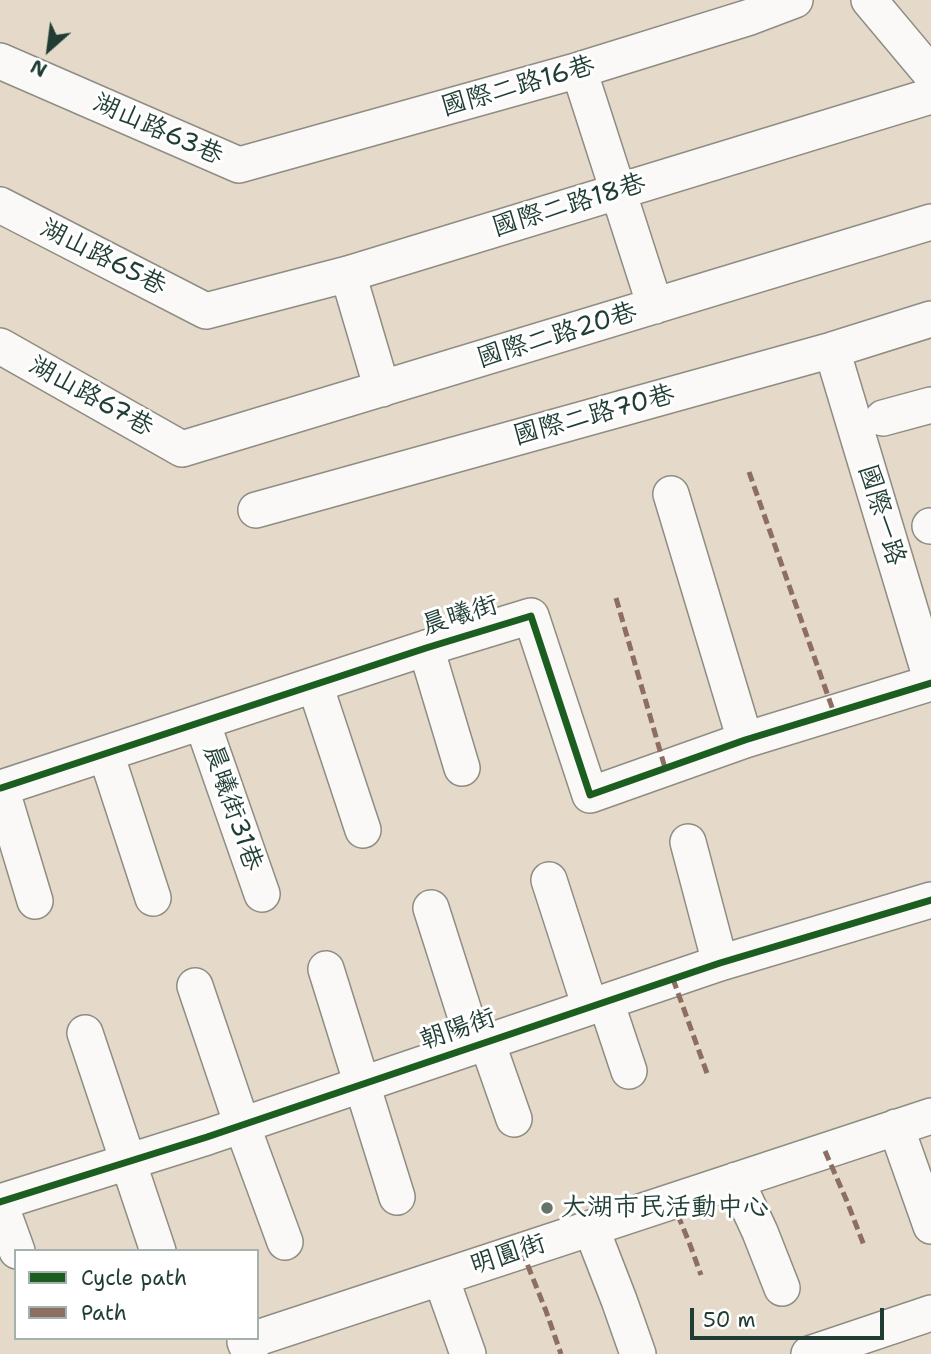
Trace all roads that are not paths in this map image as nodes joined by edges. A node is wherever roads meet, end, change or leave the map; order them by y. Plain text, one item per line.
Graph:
1 (795, 0) edge
2 (869, 0) edge
3 (0, 61) edge
4 (579, 70) junction
5 (931, 74) edge
6 (931, 96) edge
7 (239, 165) joint
8 (618, 192) junction
9 (0, 205) edge
10 (931, 222) edge
11 (348, 274) junction
12 (655, 306) junction
13 (206, 312) joint
14 (931, 319) edge
15 (0, 346) edge
16 (832, 350) junction
17 (382, 389) junction
18 (931, 405) edge
19 (883, 418) dead end
20 (182, 449) joint
21 (671, 494) dead end
22 (256, 510) dead end
23 (426, 648) junction
24 (930, 672) edge
25 (315, 685) junction
26 (202, 722) junction
27 (745, 740) junction
28 (106, 754) junction
29 (462, 768) dead end
30 (1, 788) edge
31 (363, 830) dead end
32 (688, 842) dead end
33 (549, 880) dead end
34 (261, 894) dead end
35 (153, 898) dead end
36 (931, 900) edge
37 (35, 901) dead end
38 (431, 908) dead end
39 (720, 963) junction
40 (326, 969) dead end
41 (195, 986) dead end
42 (598, 1005) junction
43 (85, 1033) dead end
44 (481, 1044) junction
45 (629, 1071) dead end
46 (362, 1084) junction
47 (931, 1116) edge
48 (514, 1119) dead end
49 (242, 1125) junction
50 (896, 1128) junction
51 (128, 1162) junction
52 (736, 1180) junction
53 (397, 1196) dead end
54 (0, 1203) edge
55 (931, 1226) edge
56 (591, 1228) junction
57 (285, 1242) dead end
58 (16, 1249) edge
59 (157, 1249) edge
60 (440, 1278) junction
61 (782, 1288) dead end
62 (931, 1313) edge
63 (248, 1348) edge
64 (468, 1354) edge
65 (638, 1354) edge
66 (809, 1354) edge

1 - 4 street, 國際二路16巷
2 - 5 street
3 - 7 street, 湖山路63巷
4 - 7 street, 國際二路16巷
4 - 8 street
6 - 8 street, 國際二路18巷
8 - 11 street, 國際二路18巷
8 - 12 street
9 - 13 street, 湖山路65巷
10 - 12 street, 國際二路20巷
11 - 13 street, 國際二路18巷
11 - 17 street
12 - 17 street, 國際二路20巷
14 - 16 street, 國際二路70巷
15 - 20 street, 湖山路67巷
16 - 22 street, 國際二路70巷
16 - 24 street, 國際一路
17 - 20 street, 國際二路20巷
18 - 19 street
21 - 27 street
23 - 25 street, 晨曦街
23 - 27 street, 晨曦街
23 - 29 street
24 - 27 street, 晨曦街
25 - 26 street, 晨曦街
25 - 31 street
26 - 28 street, 晨曦街
26 - 34 street, 晨曦街31巷
28 - 30 street, 晨曦街
28 - 35 street
30 - 37 street
32 - 39 street
33 - 42 street
36 - 39 street, 朝陽街
38 - 44 street
39 - 42 street, 朝陽街
40 - 46 street
41 - 49 street
42 - 44 street, 朝陽街
42 - 45 street
43 - 51 street
44 - 46 street, 朝陽街
44 - 48 street
46 - 49 street, 朝陽街
46 - 53 street
47 - 50 street, 明圓街
49 - 51 street, 朝陽街
49 - 57 street
50 - 52 street, 明圓街
50 - 55 street
51 - 54 street, 朝陽街
51 - 59 street
52 - 56 street, 明圓街
52 - 61 street
54 - 58 street
56 - 60 street, 明圓街
56 - 65 street
60 - 63 street, 明圓街
60 - 64 street
62 - 66 street

